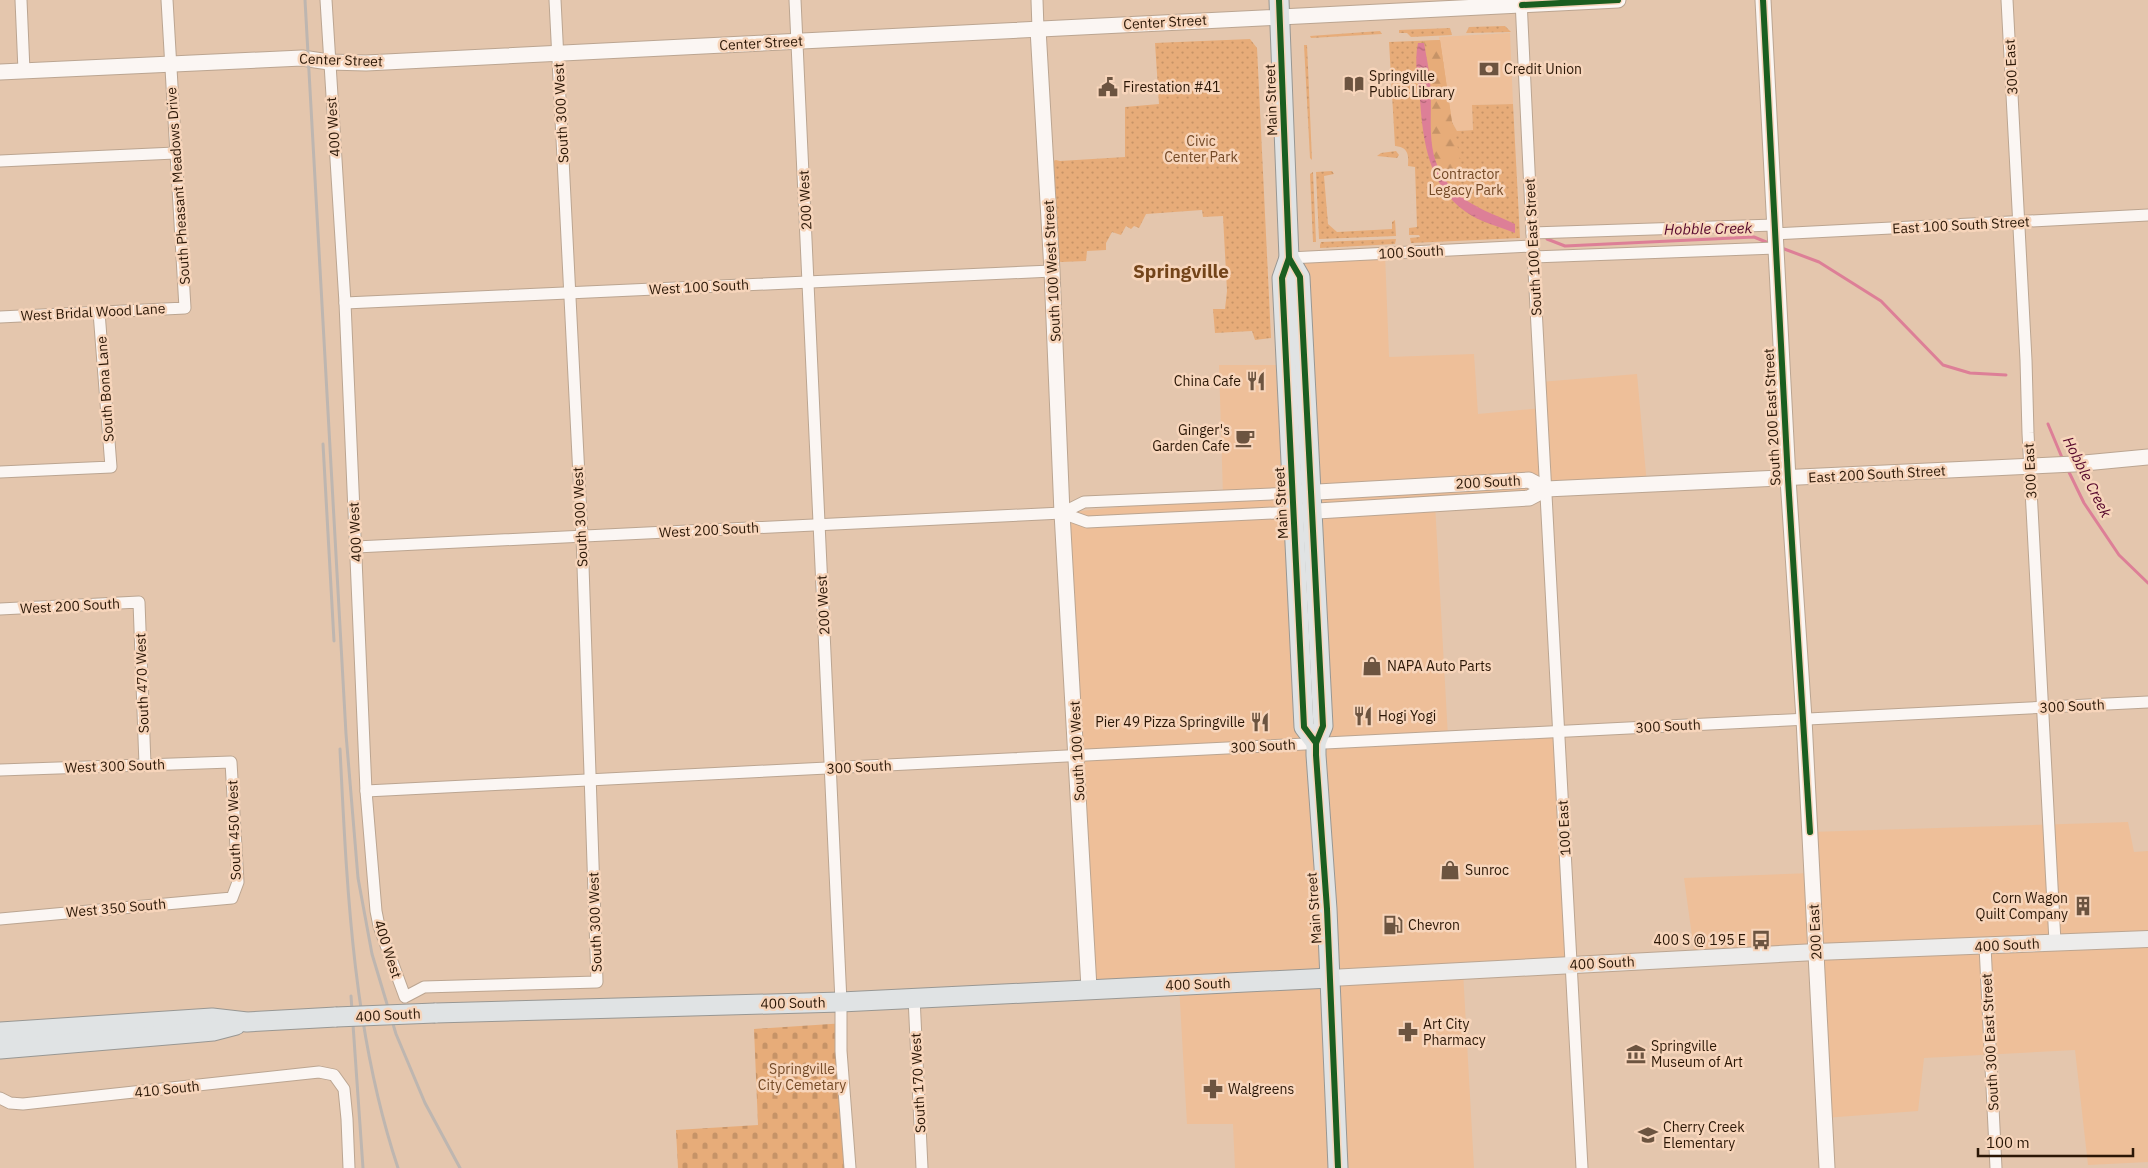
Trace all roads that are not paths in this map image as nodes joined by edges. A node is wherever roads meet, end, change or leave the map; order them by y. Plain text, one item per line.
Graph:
1 (21, 0) edge
2 (167, 0) edge
3 (326, 0) edge
4 (555, 0) edge
5 (794, 0) edge
6 (1037, 0) edge
7 (1618, 0) edge
8 (1763, 0) edge
9 (2007, 0) edge
10 (1521, 2) edge
11 (1280, 8) edge
12 (1038, 29) junction
13 (796, 41) junction
14 (558, 52) junction
15 (329, 62) junction
16 (170, 63) junction
17 (24, 71) junction
18 (0, 72) edge
19 (175, 153) junction
20 (0, 161) edge
21 (2148, 216) edge
22 (2019, 222) junction
23 (1532, 233) junction
24 (1775, 236) junction
25 (1533, 252) junction
26 (1289, 258) junction
27 (1052, 271) junction
28 (809, 281) junction
29 (570, 293) junction
30 (345, 303) junction
31 (185, 308) joint
32 (99, 312) junction
33 (0, 317) edge
34 (2148, 457) edge
35 (2030, 465) junction
36 (0, 472) edge
37 (1788, 479) junction
38 (1546, 489) junction
39 (1302, 492) junction
40 (1303, 512) junction
41 (1062, 513) junction
42 (819, 524) junction
43 (582, 536) junction
44 (356, 547) junction
45 (139, 602) joint
46 (0, 609) edge
47 (2148, 702) edge
48 (2042, 707) junction
49 (1804, 719) junction
50 (1559, 732) junction
51 (1316, 744) junction
52 (1077, 756) junction
53 (231, 762) joint
54 (145, 765) junction
55 (830, 769) junction
56 (0, 770) edge
57 (591, 780) junction
58 (366, 791) junction
59 (1810, 832) joint
60 (232, 898) joint
61 (0, 920) edge
62 (2148, 940) edge
63 (2055, 942) junction
64 (1985, 946) junction
65 (1816, 952) junction
66 (1570, 965) junction
67 (1330, 978) junction
68 (597, 982) joint
69 (1088, 988) junction
70 (404, 997) joint
71 (914, 997) junction
72 (841, 1002) junction
73 (247, 1022) junction
74 (0, 1032) edge
75 (0, 1049) edge
76 (0, 1098) edge
77 (349, 1168) edge
78 (850, 1168) edge
79 (922, 1168) edge
80 (1338, 1168) edge
81 (1582, 1168) edge
82 (1827, 1168) edge
83 (1996, 1168) edge

1 - 17 street
2 - 16 street, South Pheasant Meadows Drive
3 - 15 street, 400 West
4 - 14 street, South 300 West
5 - 13 street, 200 West
6 - 12 street
7 - 10 street, Center Street
8 - 24 street, South 200 East Street
9 - 22 street, 300 East
10 - 11 street, Center Street
10 - 23 street, South 100 East Street
11 - 12 street, Center Street
11 - 26 main road, Main Street
12 - 13 street, Center Street
12 - 27 street, South 100 West Street
13 - 14 street, Center Street
13 - 28 street, 200 West
14 - 15 street, Center Street
14 - 29 street, South 300 West
15 - 16 street, Center Street
15 - 30 street, 400 West
16 - 17 street, Center Street
16 - 19 street, South Pheasant Meadows Drive
17 - 18 street, Center Street
19 - 20 street
19 - 31 street, South Pheasant Meadows Drive
21 - 22 street, East 100 South Street
22 - 24 street, East 100 South Street
22 - 35 street, 300 East
23 - 24 street, East 100 South Street
23 - 25 street, South 100 East Street
24 - 25 street, East 100 South Street
24 - 37 street, South 200 East Street
25 - 26 street, 100 South
25 - 38 street, South 100 East Street
26 - 39 main road, Main Street
27 - 28 street, West 100 South
27 - 41 street, South 100 West Street
28 - 29 street, West 100 South
28 - 42 street, 200 West
29 - 30 street, West 100 South
29 - 43 street, South 300 West
30 - 44 street, 400 West
31 - 32 street, West Bridal Wood Lane
32 - 33 street, West Bridal Wood Lane
32 - 36 street, South Bona Lane
34 - 35 street, East 200 South Street
35 - 37 street, East 200 South Street
35 - 48 street, 300 East
37 - 38 street, East 200 South Street
37 - 49 street, South 200 East Street
38 - 39 street, 200 South
38 - 40 street, 200 South
38 - 50 street, 100 East
39 - 40 main road, Main Street
39 - 41 street, 200 South
40 - 41 street, 200 South
40 - 51 main road, Main Street
41 - 42 street, West 200 South
41 - 52 street, South 100 West
42 - 43 street, West 200 South
42 - 55 street, 200 West
43 - 44 street, West 200 South
43 - 57 street, South 300 West
44 - 58 street, 400 West
45 - 46 street, West 200 South
45 - 54 street, South 470 West
47 - 48 street, 300 South
48 - 49 street, 300 South
48 - 63 street, 300 East
49 - 50 street, 300 South
49 - 59 street, South 200 East Street
50 - 51 street, 300 South
50 - 66 street, 100 East
51 - 52 street, 300 South
51 - 67 main road, Main Street
52 - 55 street, 300 South
52 - 69 street, South 100 West
53 - 54 street, West 300 South
53 - 60 street, South 450 West
54 - 56 street, West 300 South
55 - 57 street, 300 South
55 - 72 street, 200 West
57 - 58 street, 300 South
57 - 68 street, South 300 West
58 - 70 street, 400 West
59 - 65 street, 200 East
60 - 61 street, West 350 South
62 - 63 main road, 400 South
63 - 64 main road, 400 South
64 - 65 main road, 400 South
64 - 83 street, South 300 East Street
65 - 66 main road, 400 South
65 - 82 street, 200 East
66 - 67 main road, 400 South
66 - 81 street, 100 East
67 - 69 main road, 400 South
67 - 80 main road, Main Street
68 - 70 street, 400 South
69 - 71 main road, 400 South
71 - 72 main road, 400 South
71 - 79 street, South 170 West
72 - 73 main road, 400 South, bridge
72 - 78 street, 200 West
73 - 74 main road, 400 South
73 - 75 main road, 400 South
76 - 77 street, 410 South

